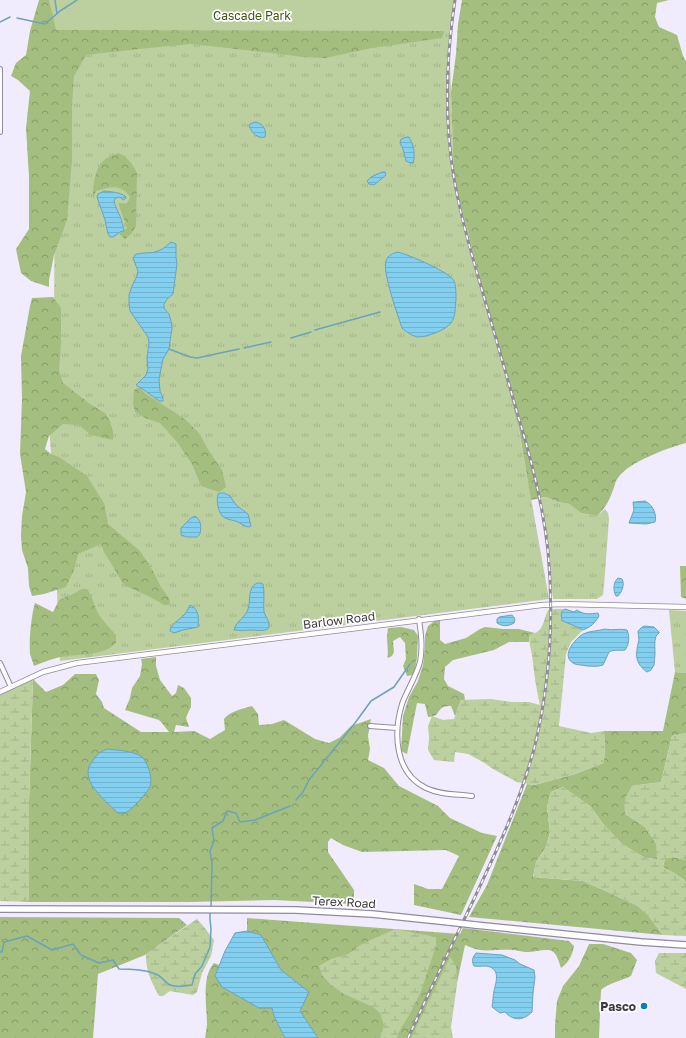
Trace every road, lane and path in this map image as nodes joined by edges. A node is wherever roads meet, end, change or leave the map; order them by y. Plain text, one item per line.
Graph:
1 (0, 69) edge
2 (0, 132) edge
3 (686, 607) edge
4 (419, 619) junction
5 (0, 664) edge
6 (11, 687) junction
7 (0, 692) edge
8 (370, 726) dead end
9 (397, 728) junction
10 (472, 796) dead end
11 (0, 909) edge
12 (686, 945) edge

1 - 2 street
3 - 4 street, Barlow Road
4 - 6 street, Barlow Road
4 - 9 street
5 - 6 street
6 - 7 street, Barlow Road
8 - 9 street
9 - 10 street
11 - 12 main road, Terex Road, bridge

